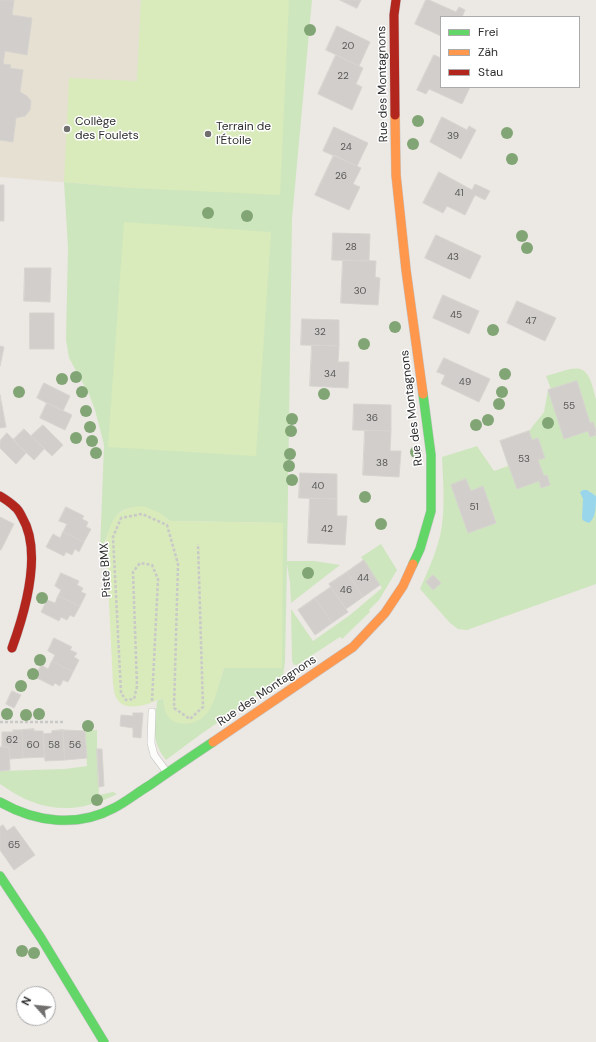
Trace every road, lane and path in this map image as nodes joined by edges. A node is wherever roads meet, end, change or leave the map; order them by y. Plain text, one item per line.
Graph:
1 (396, 0) edge
2 (0, 496) edge
3 (198, 544) dead end
4 (12, 648) dead end
5 (152, 712) joint
6 (0, 722) edge
7 (65, 722) dead end
8 (168, 773) junction
9 (0, 802) edge
10 (0, 876) edge
11 (104, 1042) edge

1 - 8 street, Rue des Montagnons
2 - 4 street
3 - 5 path, Piste BMX
5 - 8 lane
6 - 7 path
8 - 9 street, Rue des Montagnons
10 - 11 street

